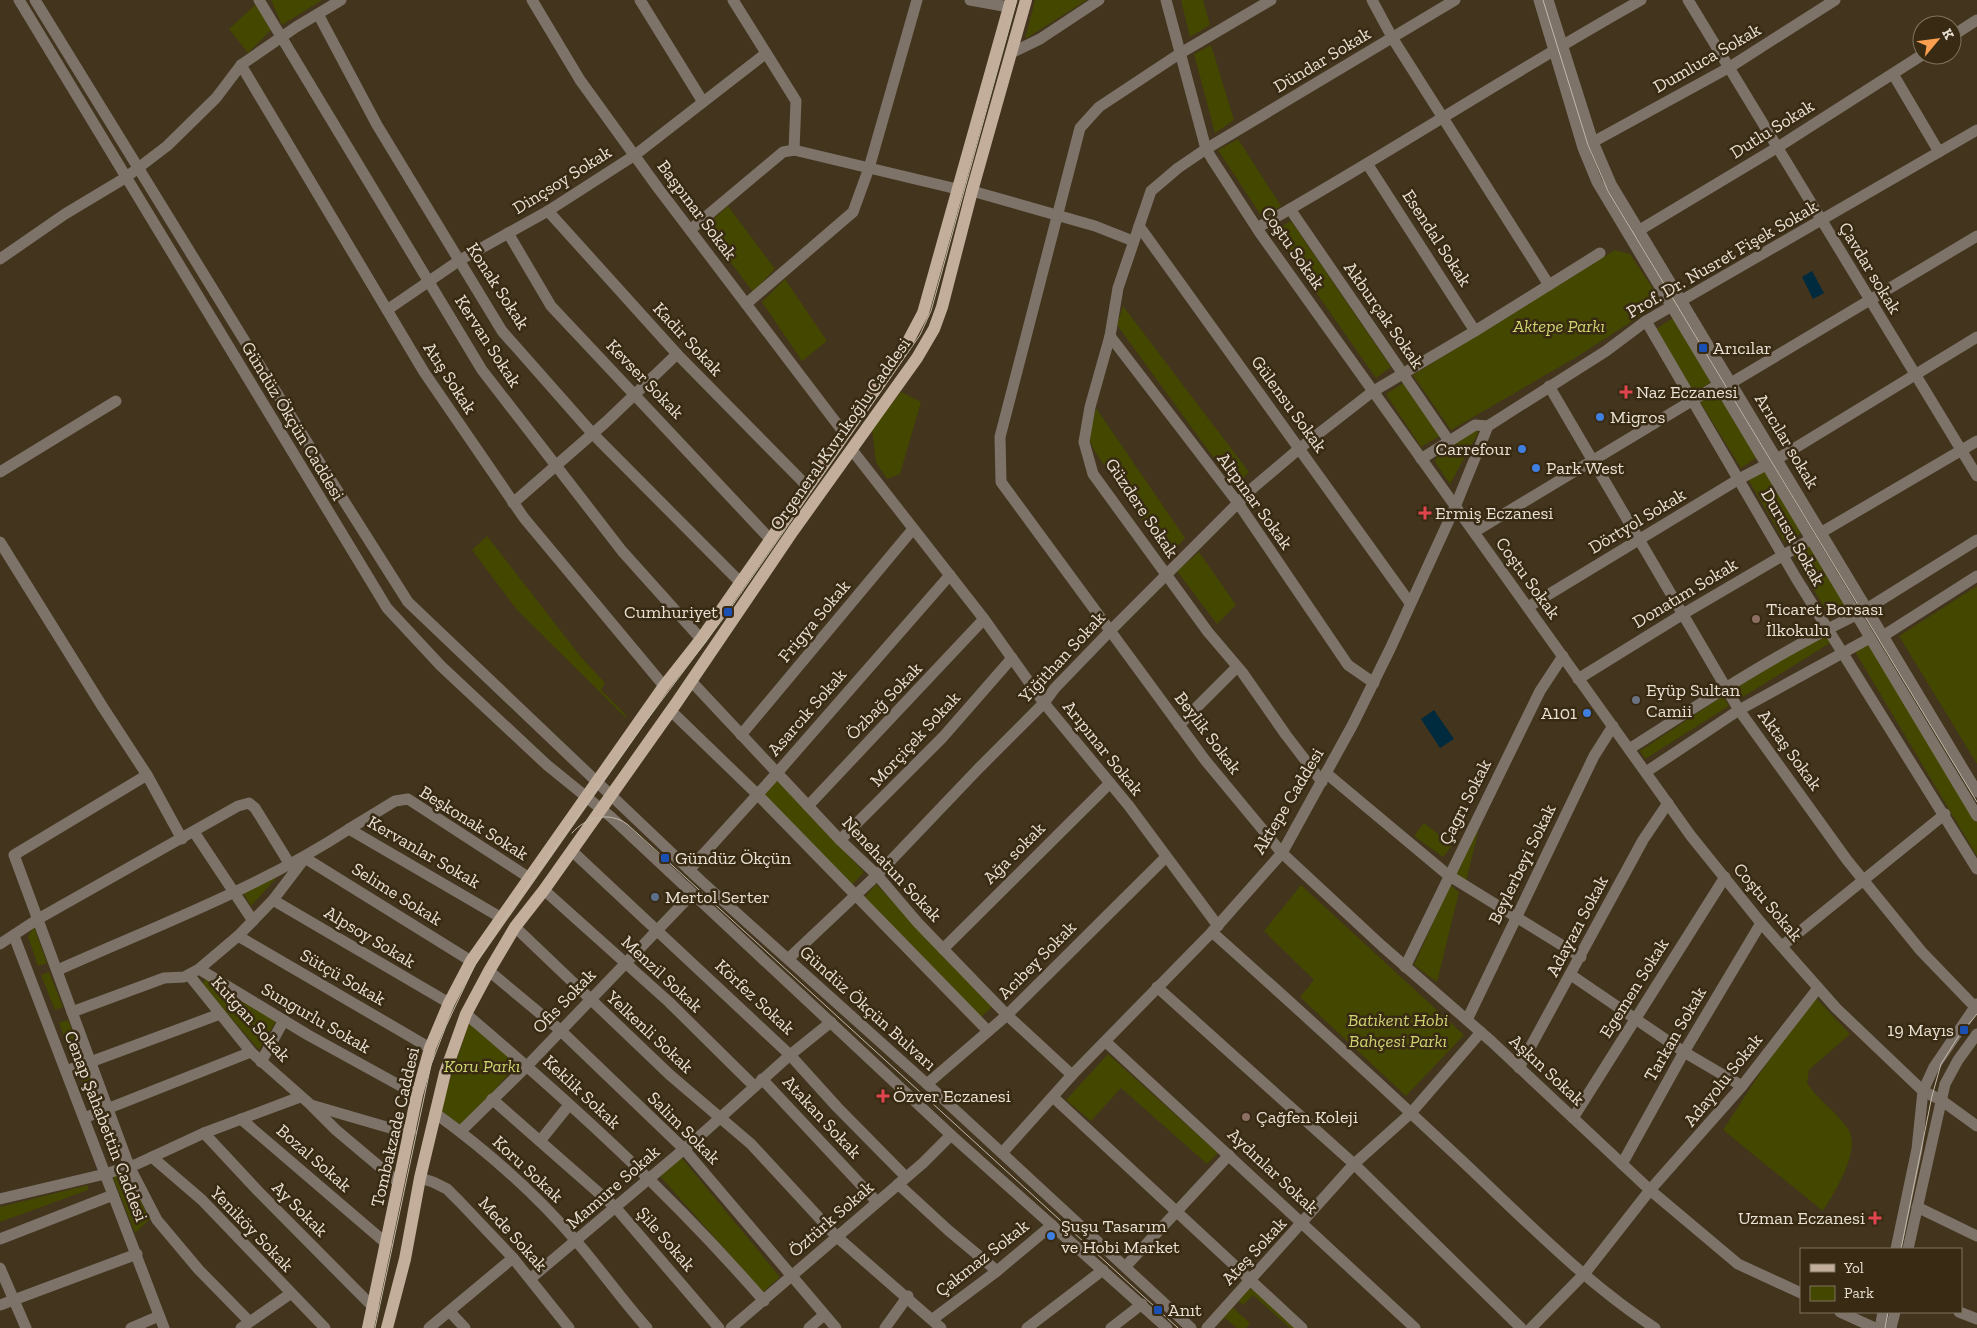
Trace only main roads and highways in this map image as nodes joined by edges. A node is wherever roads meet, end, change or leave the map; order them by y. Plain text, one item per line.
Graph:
1 (1026, 0) edge
2 (1010, 4) edge
3 (580, 840) joint
4 (368, 1328) edge
5 (387, 1328) edge

1 - 3 main road, Orgeneral Kıvrıkoğlu Caddesi
2 - 4 main road, Tombakzade Caddesi
3 - 5 main road, Tombakzade Caddesi

